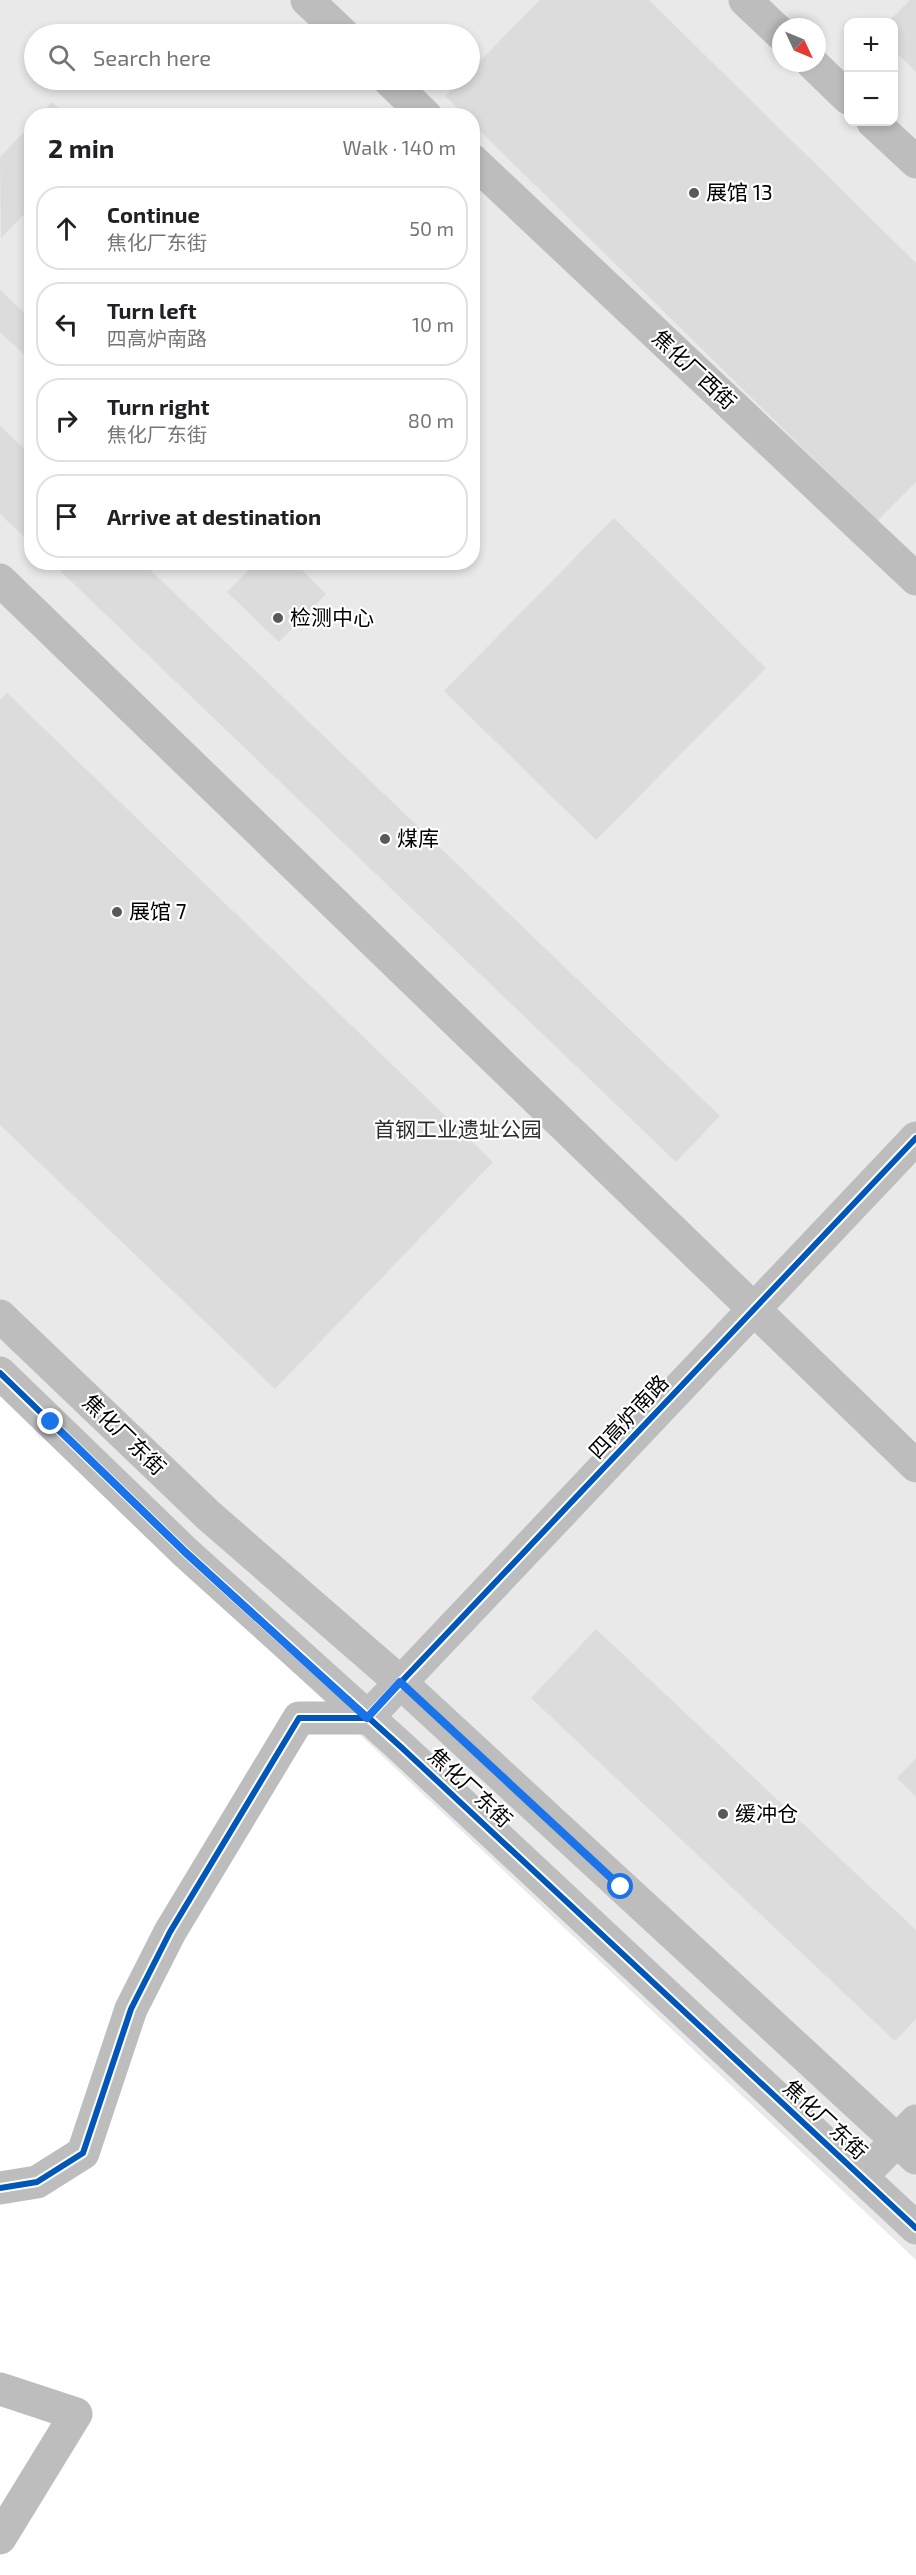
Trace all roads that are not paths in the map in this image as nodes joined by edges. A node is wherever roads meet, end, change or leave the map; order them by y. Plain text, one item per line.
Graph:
1 (307, 0) edge
2 (745, 0) edge
3 (332, 24) edge
4 (772, 26) edge
5 (822, 72) edge
6 (399, 90) edge
7 (844, 93) edge
8 (418, 108) edge
9 (877, 126) edge
10 (916, 162) edge
11 (480, 168) edge
12 (916, 579) edge
13 (0, 580) edge
14 (916, 1138) edge
15 (753, 1309) junction
16 (0, 1316) edge
17 (0, 1373) edge
18 (916, 1466) edge
19 (400, 1682) junction
20 (367, 1718) junction
21 (910, 2140) edge
22 (861, 2177) junction
23 (0, 2188) edge
24 (916, 2228) edge
25 (0, 2389) edge
26 (0, 2538) edge

1 - 3 street
2 - 4 street
5 - 7 street
6 - 8 street
9 - 10 street
11 - 12 street, 焦化厂西街
13 - 15 street
14 - 15 street, 四高炉南路
15 - 18 street
15 - 19 street, 四高炉南路
16 - 19 street, 焦化厂东街
17 - 20 street, 焦化厂东街
19 - 20 street, 四高炉南路
19 - 21 street, 焦化厂东街
20 - 22 street, 焦化厂东街
20 - 23 street
21 - 22 street
22 - 24 street, 焦化厂东街
25 - 26 street

